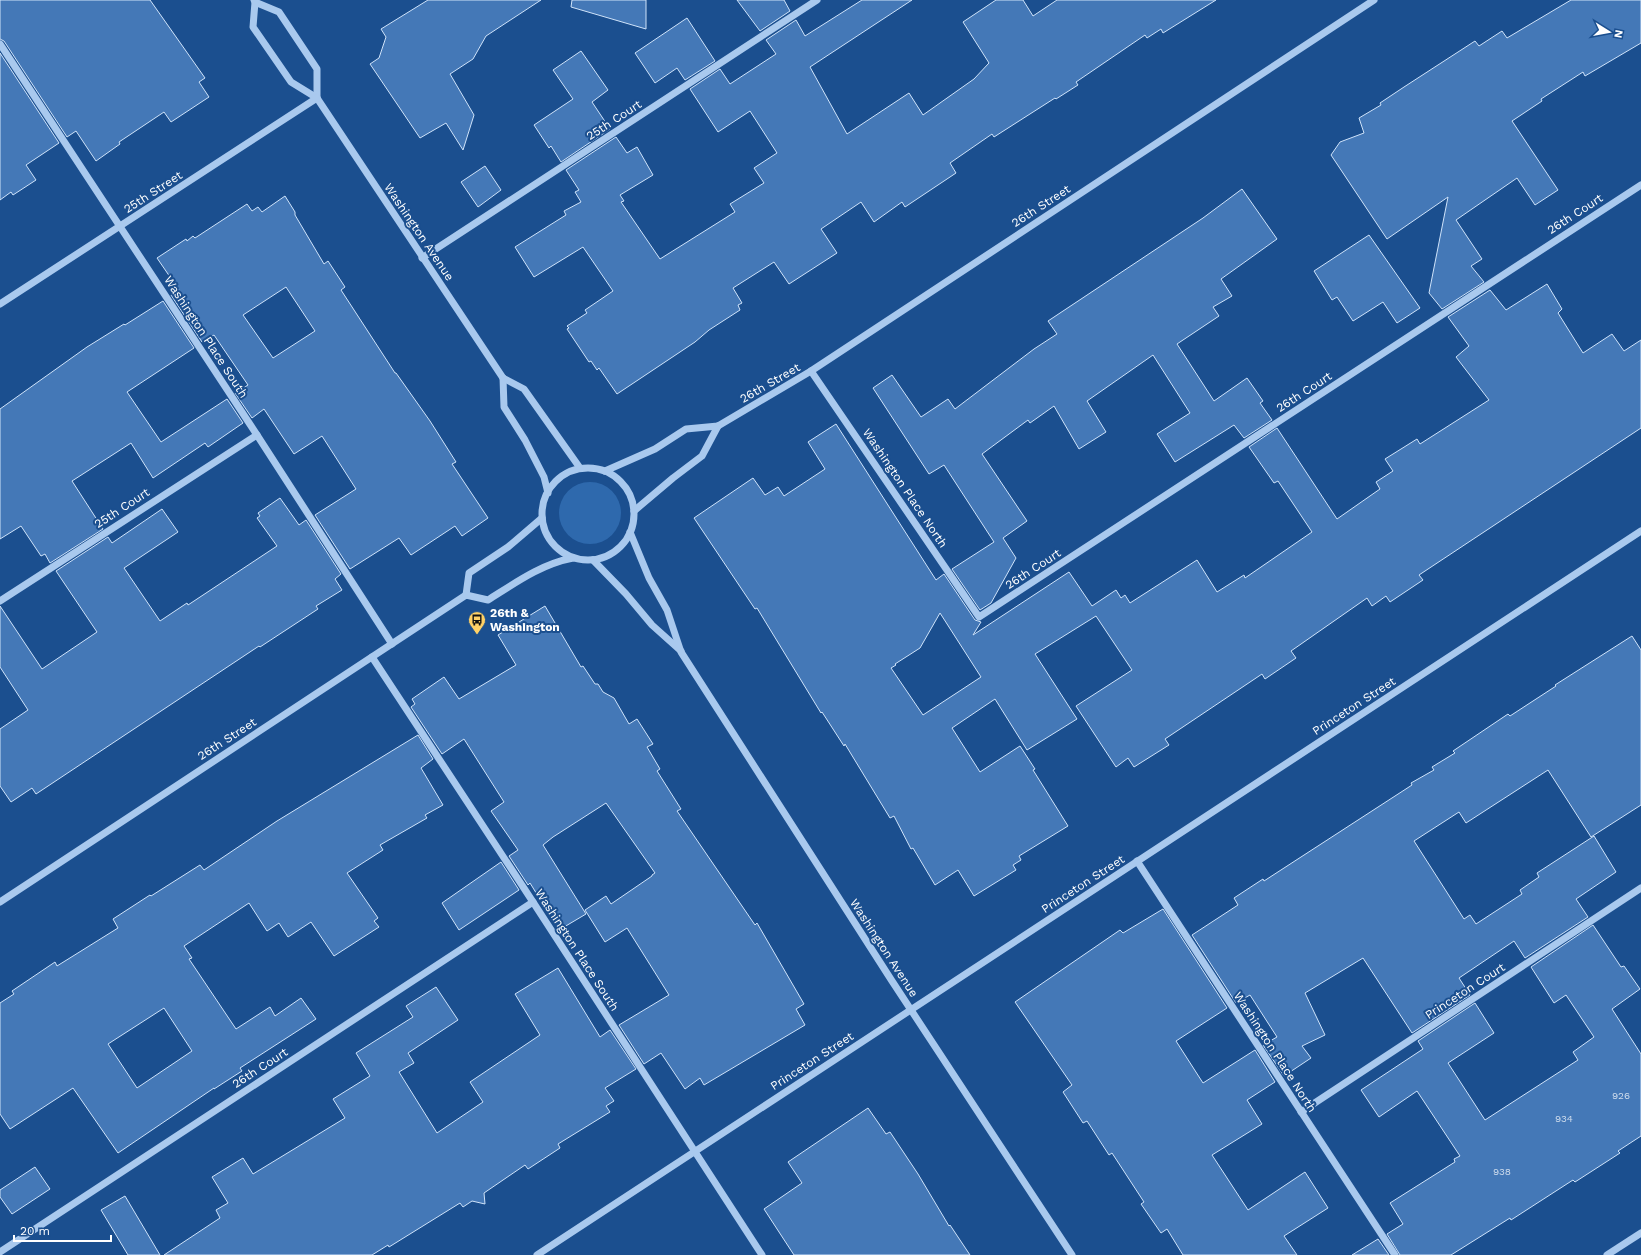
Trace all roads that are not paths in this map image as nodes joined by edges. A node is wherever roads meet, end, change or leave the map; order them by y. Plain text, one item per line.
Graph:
1 (817, 0) edge
2 (1374, 0) edge
3 (256, 1) edge
4 (0, 44) edge
5 (317, 98) junction
6 (1641, 185) edge
7 (120, 226) junction
8 (422, 258) junction
9 (0, 304) edge
10 (812, 371) junction
11 (502, 378) junction
12 (718, 426) junction
13 (257, 435) junction
14 (580, 468) junction
15 (605, 471) junction
16 (548, 492) junction
17 (634, 511) junction
18 (542, 518) junction
19 (1641, 531) edge
20 (630, 532) junction
21 (573, 558) junction
22 (593, 560) junction
23 (466, 595) junction
24 (0, 601) edge
25 (979, 617) joint
26 (392, 644) junction
27 (681, 652) junction
28 (372, 658) junction
29 (1137, 861) junction
30 (1641, 888) edge
31 (0, 902) edge
32 (533, 902) junction
33 (911, 1010) junction
34 (1301, 1112) junction
35 (695, 1152) junction
36 (1641, 1233) edge
37 (0, 1252) edge
38 (537, 1255) edge
39 (762, 1255) edge
40 (1072, 1255) edge
41 (1394, 1255) edge
42 (1607, 1255) edge

1 - 8 street, 25th Court
2 - 10 street, 26th Street
3 - 5 street, Washington Avenue
3 - 5 street, Washington Avenue
4 - 7 street, Washington Place South
5 - 7 street, 25th Street
5 - 8 street, Washington Avenue
6 - 25 street, 26th Court
7 - 9 street, 25th Street
7 - 13 street, Washington Place South
8 - 11 street, Washington Avenue
10 - 12 street, 26th Street
10 - 25 street, Washington Place North
11 - 14 street, Washington Avenue
11 - 16 street, Washington Avenue
12 - 15 street, 26th Street
12 - 17 street
13 - 24 street, 25th Court
13 - 26 street, Washington Place South
14 - 15 street
14 - 16 street
15 - 17 street
16 - 18 street
17 - 20 street
18 - 21 street
18 - 23 street
19 - 29 street, Princeton Street
20 - 22 street
20 - 27 street, Washington Avenue
21 - 22 street
21 - 23 street
22 - 27 street, Washington Avenue
23 - 26 street, 26th Street
26 - 28 street, 26th Street
27 - 33 street, Washington Avenue
28 - 31 street, 26th Street
28 - 32 street, Washington Place South
29 - 33 street, Princeton Street
29 - 34 street, Washington Place North
30 - 34 street, Princeton Court
32 - 35 street, Washington Place South
32 - 37 street, 26th Court
33 - 35 street, Princeton Street
33 - 40 street, Washington Avenue
34 - 41 street, Washington Place North
35 - 38 street, Princeton Street
35 - 39 street, Washington Place South
36 - 42 street

